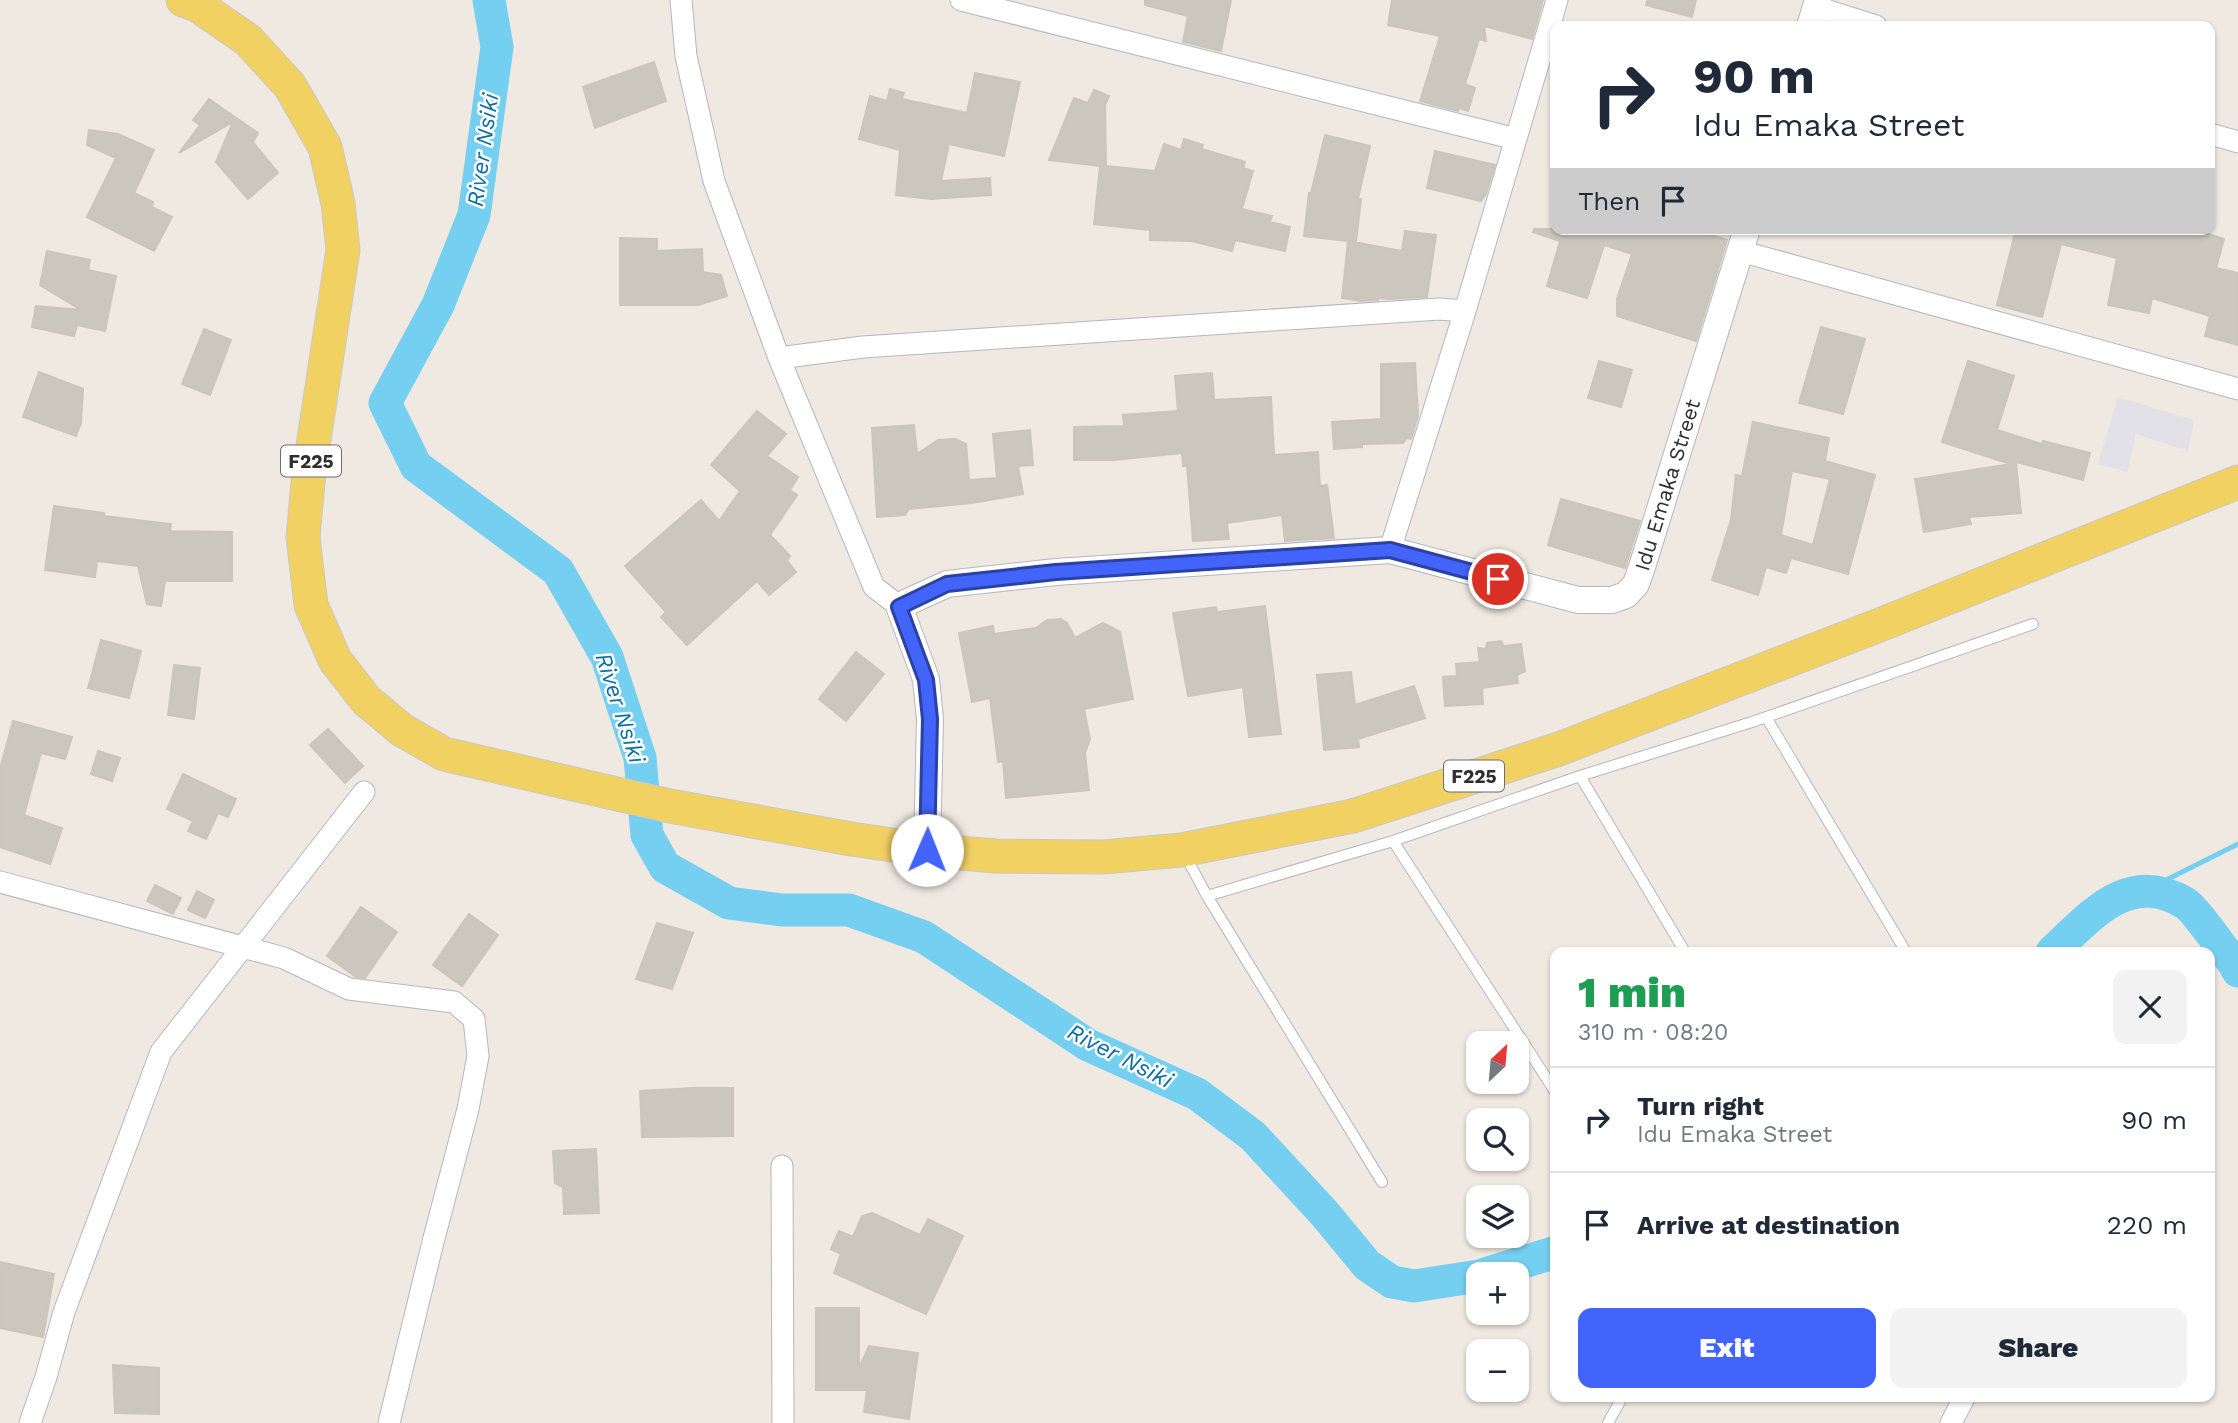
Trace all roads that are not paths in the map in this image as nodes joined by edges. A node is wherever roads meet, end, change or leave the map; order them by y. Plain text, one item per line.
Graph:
1 (183, 0) edge
2 (681, 0) edge
3 (961, 0) edge
4 (1557, 0) edge
5 (1815, 11) edge
6 (1551, 21) edge
7 (1856, 21) edge
8 (1550, 24) edge
9 (2215, 135) edge
10 (1516, 139) junction
11 (2238, 142) edge
12 (1744, 240) edge
13 (1465, 311) junction
14 (779, 358) junction
15 (2238, 389) edge
16 (2238, 482) edge
17 (1390, 550) junction
18 (899, 607) junction
19 (2033, 624) dead end
20 (1766, 717) junction
21 (1580, 776) junction
22 (364, 792) dead end
23 (1393, 841) junction
24 (927, 850) junction
25 (1182, 850) junction
26 (0, 882) edge
27 (1207, 896) junction
28 (241, 947) junction
29 (1682, 947) edge
30 (1903, 947) edge
31 (1550, 1084) edge
32 (782, 1166) dead end
33 (1382, 1182) dead end
34 (1620, 1402) edge
35 (1962, 1402) edge
36 (396, 1421) edge
37 (30, 1423) edge
38 (783, 1423) edge
39 (1608, 1423) edge
40 (1951, 1423) edge

1 - 24 main road, F225
2 - 14 street
3 - 10 street
4 - 6 street
5 - 7 street
8 - 10 street
9 - 11 street
10 - 13 street
12 - 15 street
12 - 17 street, Idu Emaka Street
13 - 14 street
13 - 17 street
14 - 18 street
16 - 25 main road, F225
17 - 18 street, Idu Emaka Street
18 - 24 street
19 - 20 lane
20 - 21 lane
20 - 30 lane
21 - 23 lane
21 - 29 lane
22 - 28 street
23 - 27 lane
23 - 31 lane
24 - 25 main road, F225
25 - 27 lane
26 - 28 street
27 - 33 lane
28 - 36 street
28 - 37 street
32 - 38 street
34 - 39 lane
35 - 40 street

